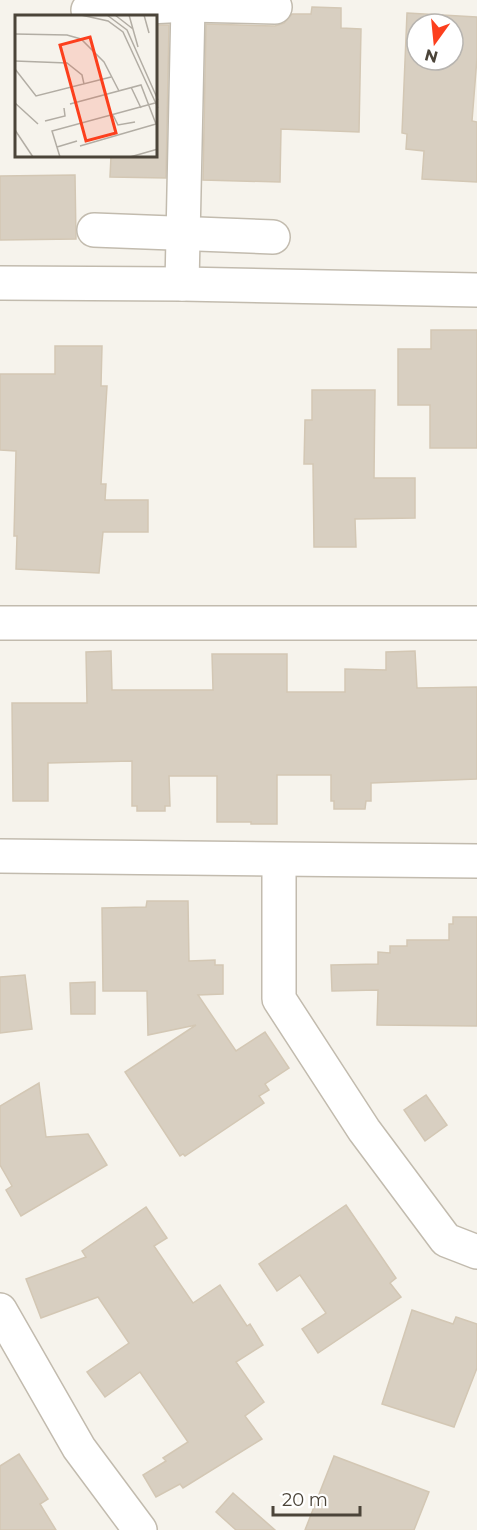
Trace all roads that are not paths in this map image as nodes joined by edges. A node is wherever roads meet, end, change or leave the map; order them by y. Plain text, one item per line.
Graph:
1 (188, 5) junction
2 (275, 8) dead end
3 (88, 10) dead end
4 (94, 230) dead end
5 (184, 233) junction
6 (273, 237) dead end
7 (0, 283) edge
8 (182, 284) junction
9 (477, 290) edge
10 (0, 623) edge
11 (477, 623) edge
12 (0, 856) edge
13 (279, 860) junction
14 (477, 861) edge
15 (477, 1252) edge
16 (0, 1310) edge
17 (140, 1530) edge

1 - 2 street
1 - 3 street
1 - 5 street
4 - 5 street
5 - 6 street
5 - 8 street
7 - 8 street
8 - 9 street
10 - 11 street
12 - 13 street
13 - 14 street
13 - 15 street
16 - 17 street

